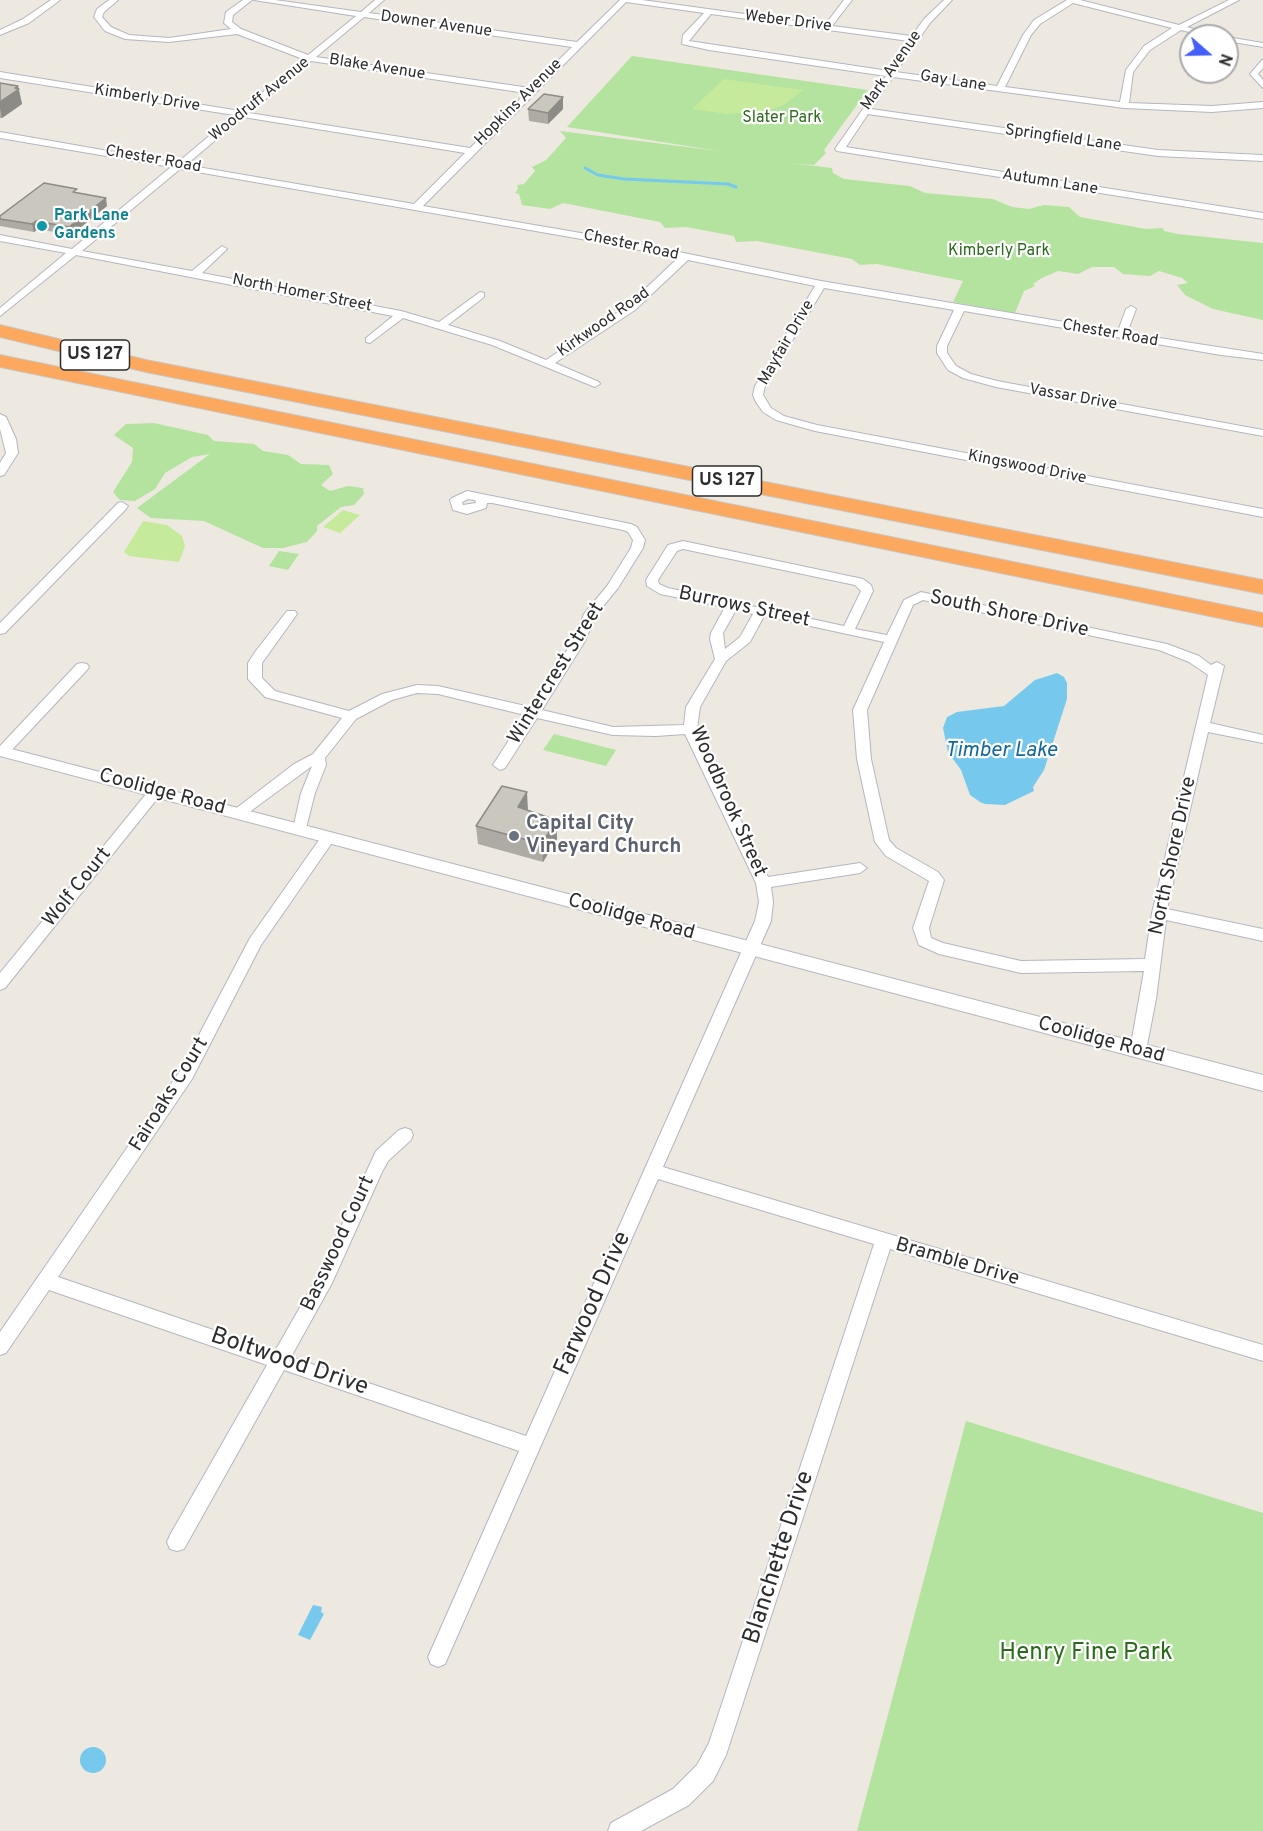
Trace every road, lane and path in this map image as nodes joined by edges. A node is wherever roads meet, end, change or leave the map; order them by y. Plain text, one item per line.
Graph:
1 (57, 0) edge
2 (114, 0) edge
3 (248, 0) edge
4 (258, 0) edge
5 (380, 0) edge
6 (625, 0) edge
7 (848, 0) edge
8 (948, 0) edge
9 (1072, 0) edge
10 (1235, 0) edge
11 (709, 12) junction
12 (363, 15) junction
13 (1185, 24) edge
14 (827, 27) junction
15 (1179, 27) joint
16 (238, 31) junction
17 (0, 33) edge
18 (914, 39) junction
19 (1239, 41) edge
20 (578, 45) junction
21 (1263, 45) edge
22 (310, 58) junction
23 (1263, 62) edge
24 (891, 73) junction
25 (0, 75) edge
26 (1263, 84) edge
27 (1000, 89) junction
28 (530, 91) junction
29 (1124, 105) junction
30 (1263, 105) edge
31 (864, 111) junction
32 (243, 114) junction
33 (0, 135) edge
34 (839, 146) joint
35 (471, 151) junction
36 (1263, 158) edge
37 (181, 165) junction
38 (416, 207) junction
39 (1263, 216) edge
40 (0, 238) edge
41 (222, 249) dead end
42 (75, 252) junction
43 (685, 257) junction
44 (195, 274) junction
45 (821, 284) junction
46 (480, 295) dead end
47 (960, 308) junction
48 (1131, 309) dead end
49 (0, 313) edge
50 (401, 314) junction
51 (442, 325) junction
52 (0, 331) edge
53 (1121, 336) junction
54 (370, 340) dead end
55 (1263, 357) edge
56 (0, 361) edge
57 (548, 363) junction
58 (595, 384) dead end
59 (0, 417) edge
60 (791, 422) joint
61 (1263, 432) edge
62 (0, 473) edge
63 (482, 500) dead end
64 (122, 506) dead end
65 (1263, 513) edge
66 (1263, 587) edge
67 (732, 605) junction
68 (761, 611) junction
69 (291, 614) dead end
70 (1263, 620) edge
71 (0, 630) edge
72 (848, 631) junction
73 (716, 639) junction
74 (891, 640) junction
75 (740, 645) junction
76 (721, 658) junction
77 (82, 667) dead end
78 (1217, 668) joint
79 (532, 713) junction
80 (351, 716) junction
81 (1203, 726) junction
82 (690, 729) junction
83 (1263, 739) edge
84 (2, 751) edge
85 (318, 758) junction
86 (500, 765) dead end
87 (156, 791) junction
88 (239, 813) junction
89 (300, 829) junction
90 (329, 837) junction
91 (860, 868) dead end
92 (763, 883) junction
93 (1159, 913) junction
94 (1263, 935) edge
95 (751, 950) junction
96 (1152, 965) junction
97 (0, 984) edge
98 (1138, 1050) junction
99 (1263, 1083) edge
100 (405, 1135) dead end
101 (653, 1171) junction
102 (883, 1242) junction
103 (46, 1281) junction
104 (0, 1347) edge
105 (1263, 1353) edge
106 (281, 1360) junction
107 (532, 1447) junction
108 (177, 1542) dead end
109 (438, 1658) dead end
110 (619, 1831) edge

1 - 17 street
2 - 16 street
3 - 16 street
4 - 12 street, Downer Avenue
5 - 12 street, Woodruff Avenue
6 - 11 street, Weber Drive
6 - 20 street, Hopkins Avenue
7 - 14 street
8 - 18 street, Mark Avenue
9 - 15 street
9 - 27 street
10 - 13 street
11 - 14 street, Weber Drive
11 - 24 street, Gay Lane
12 - 20 street, Downer Avenue
12 - 22 street, Woodruff Avenue
14 - 18 street, Weber Drive
15 - 29 street
16 - 22 street, Blake Avenue
18 - 24 street, Mark Avenue
19 - 21 street
20 - 28 street, Hopkins Avenue
22 - 28 street, Blake Avenue
22 - 32 street, Woodruff Avenue
23 - 26 street
24 - 27 street, Gay Lane
24 - 31 street, Mark Avenue
25 - 32 street, Kimberly Drive
27 - 29 street, Gay Lane
28 - 35 street, Hopkins Avenue
29 - 30 street, Gay Lane
31 - 34 street, Mark Avenue
31 - 36 street, Springfield Lane
32 - 35 street, Kimberly Drive
32 - 37 street, Woodruff Avenue
33 - 37 street, Chester Road
34 - 39 street, Autumn Lane
35 - 38 street, Hopkins Avenue
37 - 38 street, Chester Road
37 - 42 street, Woodruff Avenue
38 - 43 street, Chester Road
40 - 42 street, North Homer Street
41 - 44 street
42 - 44 street, North Homer Street
42 - 49 street, Woodruff Avenue
43 - 45 street, Chester Road
43 - 57 street, Kirkwood Road
44 - 50 street, North Homer Street
45 - 47 street, Chester Road
45 - 60 street, Mayfair Drive
46 - 51 street
47 - 53 street, Chester Road
47 - 61 street, Vassar Drive
48 - 53 street
50 - 51 street, North Homer Street
50 - 54 street
51 - 57 street, North Homer Street
52 - 66 highway, US 127
53 - 55 street, Chester Road
56 - 70 highway, US 127
57 - 58 street, North Homer Street
59 - 62 street
60 - 65 street, Kingswood Drive
63 - 79 street, Wintercrest Street
64 - 71 street
67 - 68 street, Burrows Street
67 - 72 street, Burrows Street
67 - 73 street
68 - 72 street, Burrows Street
68 - 75 street, Woodbrook Street
69 - 80 street
72 - 74 street, Burrows Street
73 - 75 street
73 - 76 street
74 - 78 street, South Shore Drive
74 - 96 street, South Shore Drive
75 - 76 street, Woodbrook Street
76 - 82 street, Woodbrook Street
77 - 84 street
78 - 81 street, North Shore Drive
79 - 80 street
79 - 82 street
79 - 86 street, Wintercrest Street
80 - 85 street
81 - 83 street
81 - 93 street, North Shore Drive
82 - 92 street, Woodbrook Street
84 - 87 street, Coolidge Road
85 - 88 street
85 - 89 street
87 - 88 street, Coolidge Road
87 - 97 street, Wolf Court
88 - 89 street, Coolidge Road
89 - 90 street, Coolidge Road
90 - 95 street, Coolidge Road
90 - 103 street, Fairoaks Court
91 - 92 street
92 - 95 street, Woodbrook Street
93 - 94 street
93 - 96 street, North Shore Drive
95 - 98 street, Coolidge Road
95 - 101 street, Farwood Drive
96 - 98 street, North Shore Drive
98 - 99 street, Coolidge Road
100 - 106 street, Basswood Court
101 - 102 street, Bramble Drive
101 - 107 street, Farwood Drive
102 - 105 street, Bramble Drive
102 - 110 street, Blanchette Drive
103 - 104 street, Fairoaks Court
103 - 106 street, Boltwood Drive
106 - 107 street, Boltwood Drive
106 - 108 street, Basswood Court
107 - 109 street, Farwood Drive

